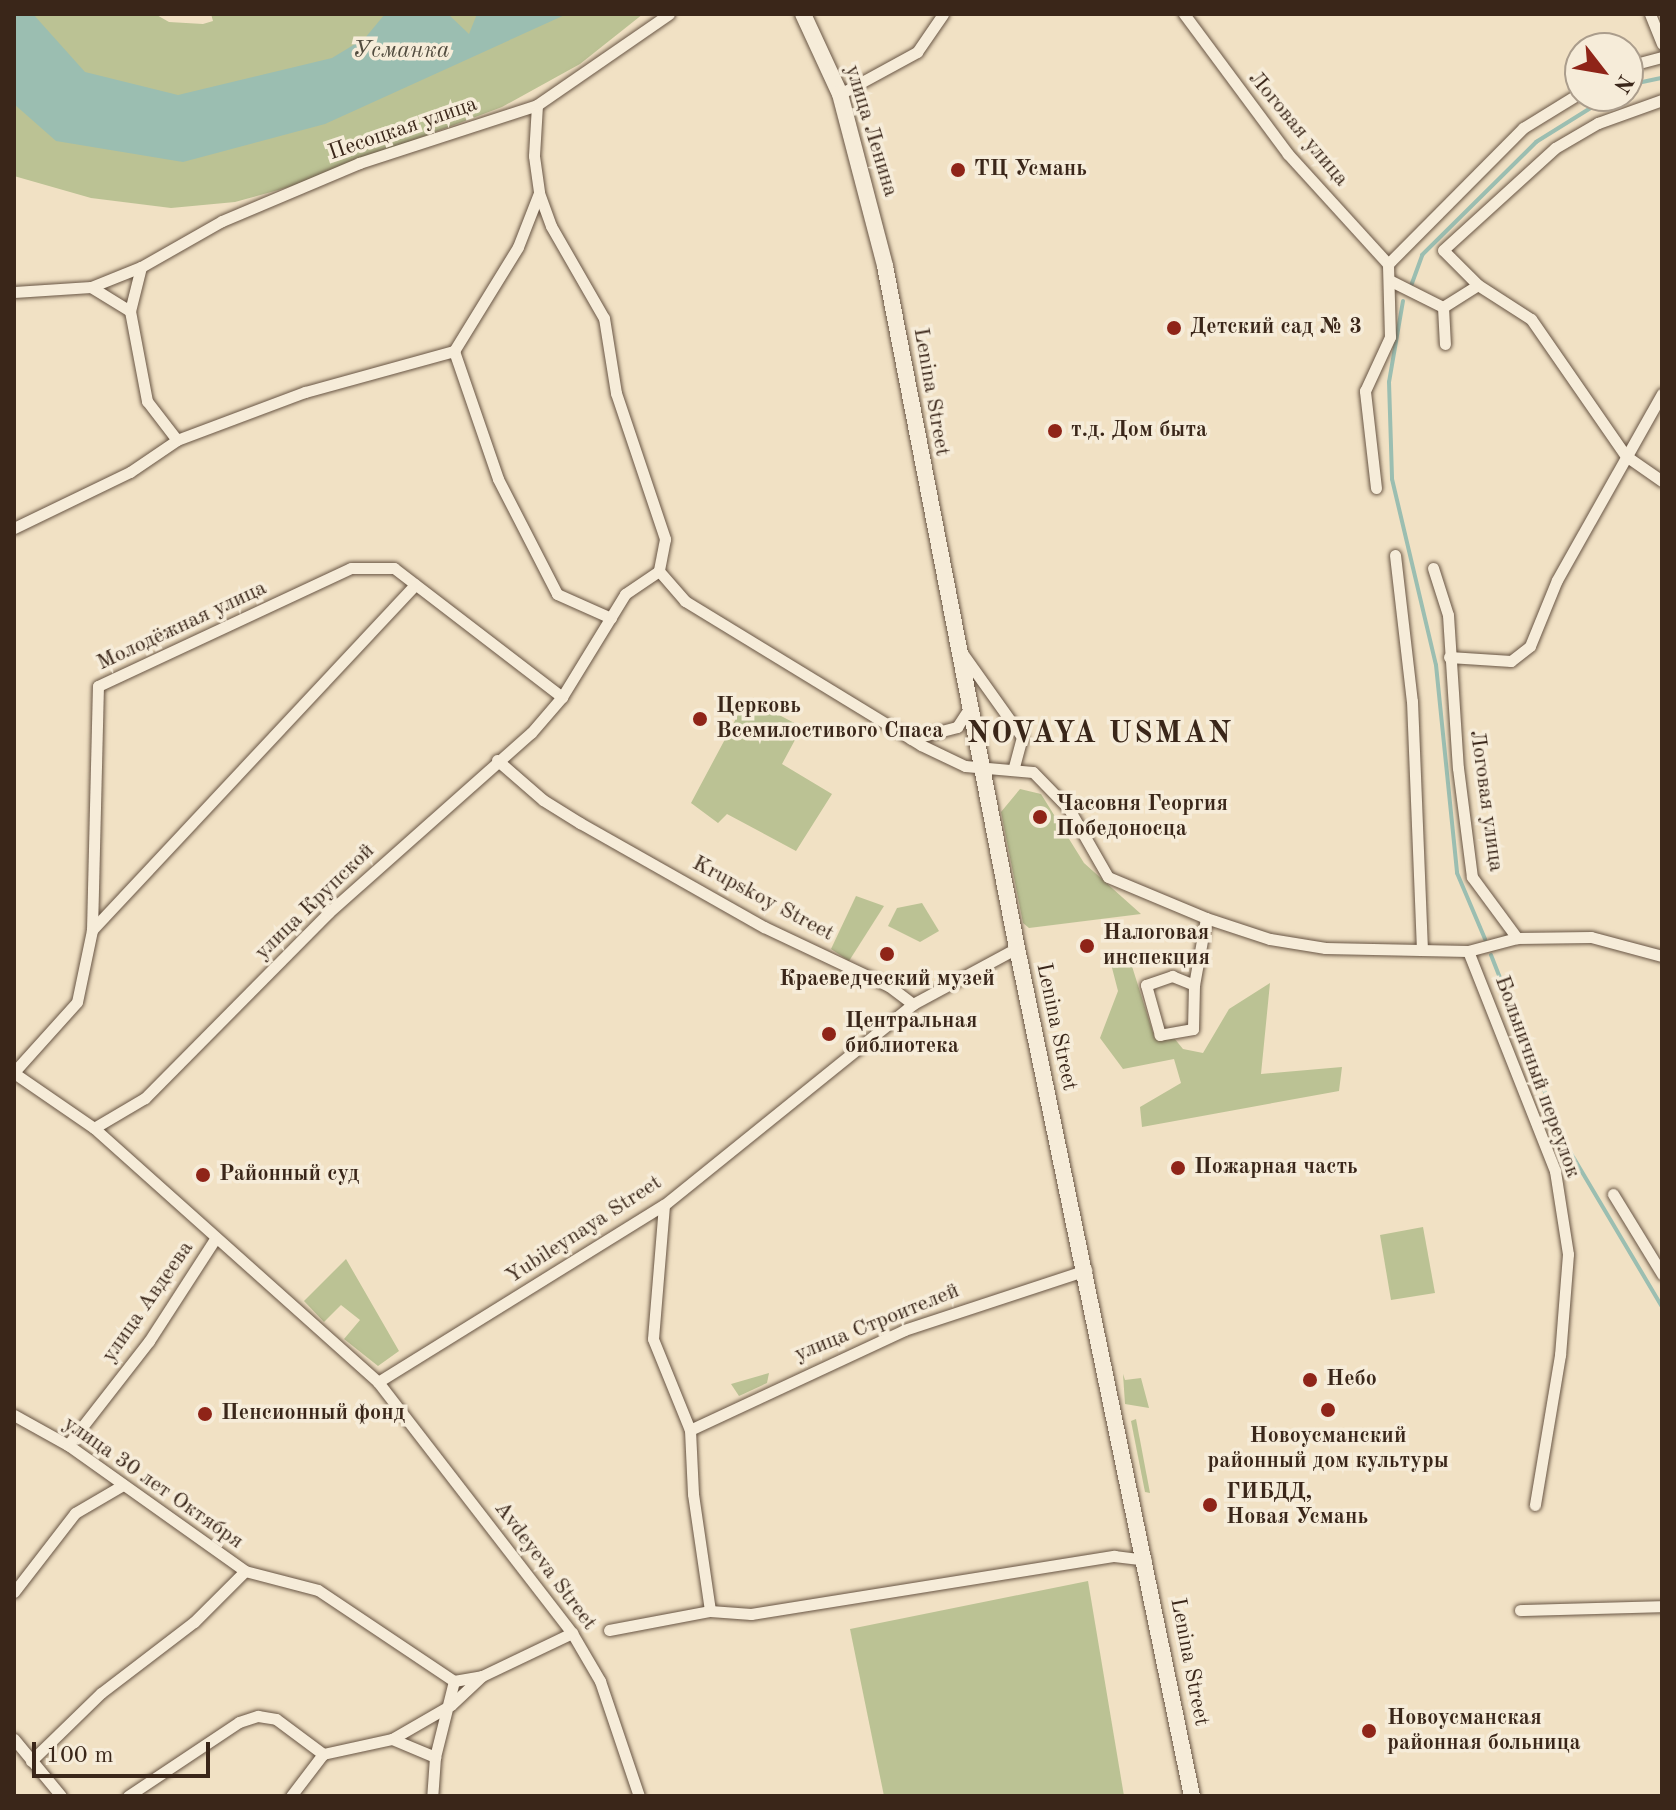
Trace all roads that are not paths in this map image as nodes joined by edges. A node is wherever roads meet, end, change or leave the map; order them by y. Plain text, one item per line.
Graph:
1 (669, 14) edge
2 (803, 14) edge
3 (943, 14) edge
4 (1184, 14) edge
5 (1650, 14) edge
6 (1662, 44) edge
7 (840, 94) junction
8 (1662, 100) edge
9 (540, 103) junction
10 (1564, 103) edge
11 (539, 193) junction
12 (1388, 264) junction
13 (141, 267) junction
14 (1389, 280) junction
15 (1478, 285) junction
16 (91, 287) junction
17 (14, 292) edge
18 (1443, 307) junction
19 (130, 311) junction
20 (1445, 344) dead end
21 (454, 351) junction
22 (1662, 394) edge
23 (177, 440) junction
24 (1626, 456) junction
25 (1662, 481) edge
26 (1376, 488) dead end
27 (14, 528) edge
28 (1395, 555) dead end
29 (1433, 568) dead end
30 (659, 571) junction
31 (415, 585) junction
32 (611, 618) junction
33 (958, 648) junction
34 (1449, 657) junction
35 (562, 697) junction
36 (970, 707) junction
37 (911, 739) junction
38 (497, 760) junction
39 (1014, 767) junction
40 (984, 770) junction
41 (1206, 918) junction
42 (92, 930) junction
43 (1517, 938) junction
44 (1017, 948) junction
45 (1422, 950) junction
46 (1468, 951) junction
47 (1662, 956) edge
48 (1194, 985) junction
49 (913, 1004) junction
50 (14, 1072) edge
51 (94, 1128) junction
52 (1613, 1194) dead end
53 (664, 1205) junction
54 (215, 1239) junction
55 (1086, 1270) junction
56 (1662, 1274) edge
57 (378, 1382) junction
58 (14, 1415) edge
59 (690, 1430) junction
60 (68, 1445) junction
61 (123, 1485) junction
62 (1535, 1505) dead end
63 (1146, 1560) junction
64 (245, 1571) junction
65 (14, 1592) edge
66 (1662, 1606) edge
67 (1520, 1610) dead end
68 (710, 1611) junction
69 (609, 1630) dead end
70 (572, 1633) junction
71 (482, 1676) junction
72 (454, 1681) junction
73 (451, 1705) junction
74 (14, 1739) edge
75 (392, 1739) junction
76 (323, 1754) junction
77 (435, 1757) junction
78 (31, 1761) junction
79 (61, 1796) edge
80 (128, 1796) edge
81 (291, 1796) edge
82 (432, 1796) edge
83 (639, 1796) edge
84 (1192, 1796) edge

1 - 9 street, Песоцкая улица
2 - 7 main road, улица Ленина
3 - 7 street
4 - 12 street, Логовая улица
5 - 6 street
7 - 33 main road, улица Ленина
8 - 15 street
9 - 11 street
9 - 13 street, Песоцкая улица
10 - 12 street
11 - 21 street
11 - 30 street
12 - 14 street
13 - 16 street, Песоцкая улица
13 - 19 street
14 - 18 street
14 - 26 street
15 - 18 street
15 - 24 street
16 - 17 street, Песоцкая улица
16 - 19 street
18 - 20 street
19 - 23 street
21 - 23 street
21 - 32 street
22 - 24 street
23 - 27 street
24 - 25 street
24 - 34 street
28 - 45 street
29 - 34 street, Логовая улица
30 - 32 street, улица Крупской
30 - 37 street
31 - 35 street, Молодёжная улица
31 - 42 street
31 - 42 street, Молодёжная улица
32 - 35 street, улица Крупской
33 - 36 main road, Lenina Street
33 - 39 street
34 - 43 street, Логовая улица
35 - 38 street, улица Крупской
36 - 37 street
36 - 40 main road, Lenina Street
37 - 40 street
38 - 49 street, Krupskoy Street
38 - 51 street, улица Крупской
39 - 40 street
39 - 41 street
40 - 44 main road, Lenina Street
41 - 45 street
41 - 48 street
42 - 50 street, Молодёжная улица
43 - 46 street
43 - 47 street
44 - 49 street
44 - 55 main road, Lenina Street
45 - 46 street
46 - 62 street, Больничный переулок
48 - 48 street
49 - 53 street, Yubileynaya Street
50 - 51 street
51 - 54 street
52 - 56 street
53 - 57 street, Yubileynaya Street
53 - 59 street
54 - 57 street, улица Авдеева
54 - 60 street, улица Авдеева
55 - 59 street, улица Строителей
55 - 63 main road, Lenina Street
57 - 70 street, Avdeyeva Street
58 - 60 street, улица 30 лет Октября
59 - 68 street
60 - 61 street, улица 30 лет Октября
61 - 64 street, улица 30 лет Октября
61 - 65 street
63 - 68 street
63 - 84 main road, Lenina Street
64 - 72 street, улица 30 лет Октября
64 - 78 street
66 - 67 street
68 - 69 street
70 - 71 street
70 - 83 street, Avdeyeva Street
71 - 72 street
71 - 73 street
72 - 73 street
73 - 75 street
73 - 77 street
74 - 78 street
75 - 76 street
75 - 77 street
76 - 80 street
76 - 81 street
77 - 82 street
78 - 79 street

